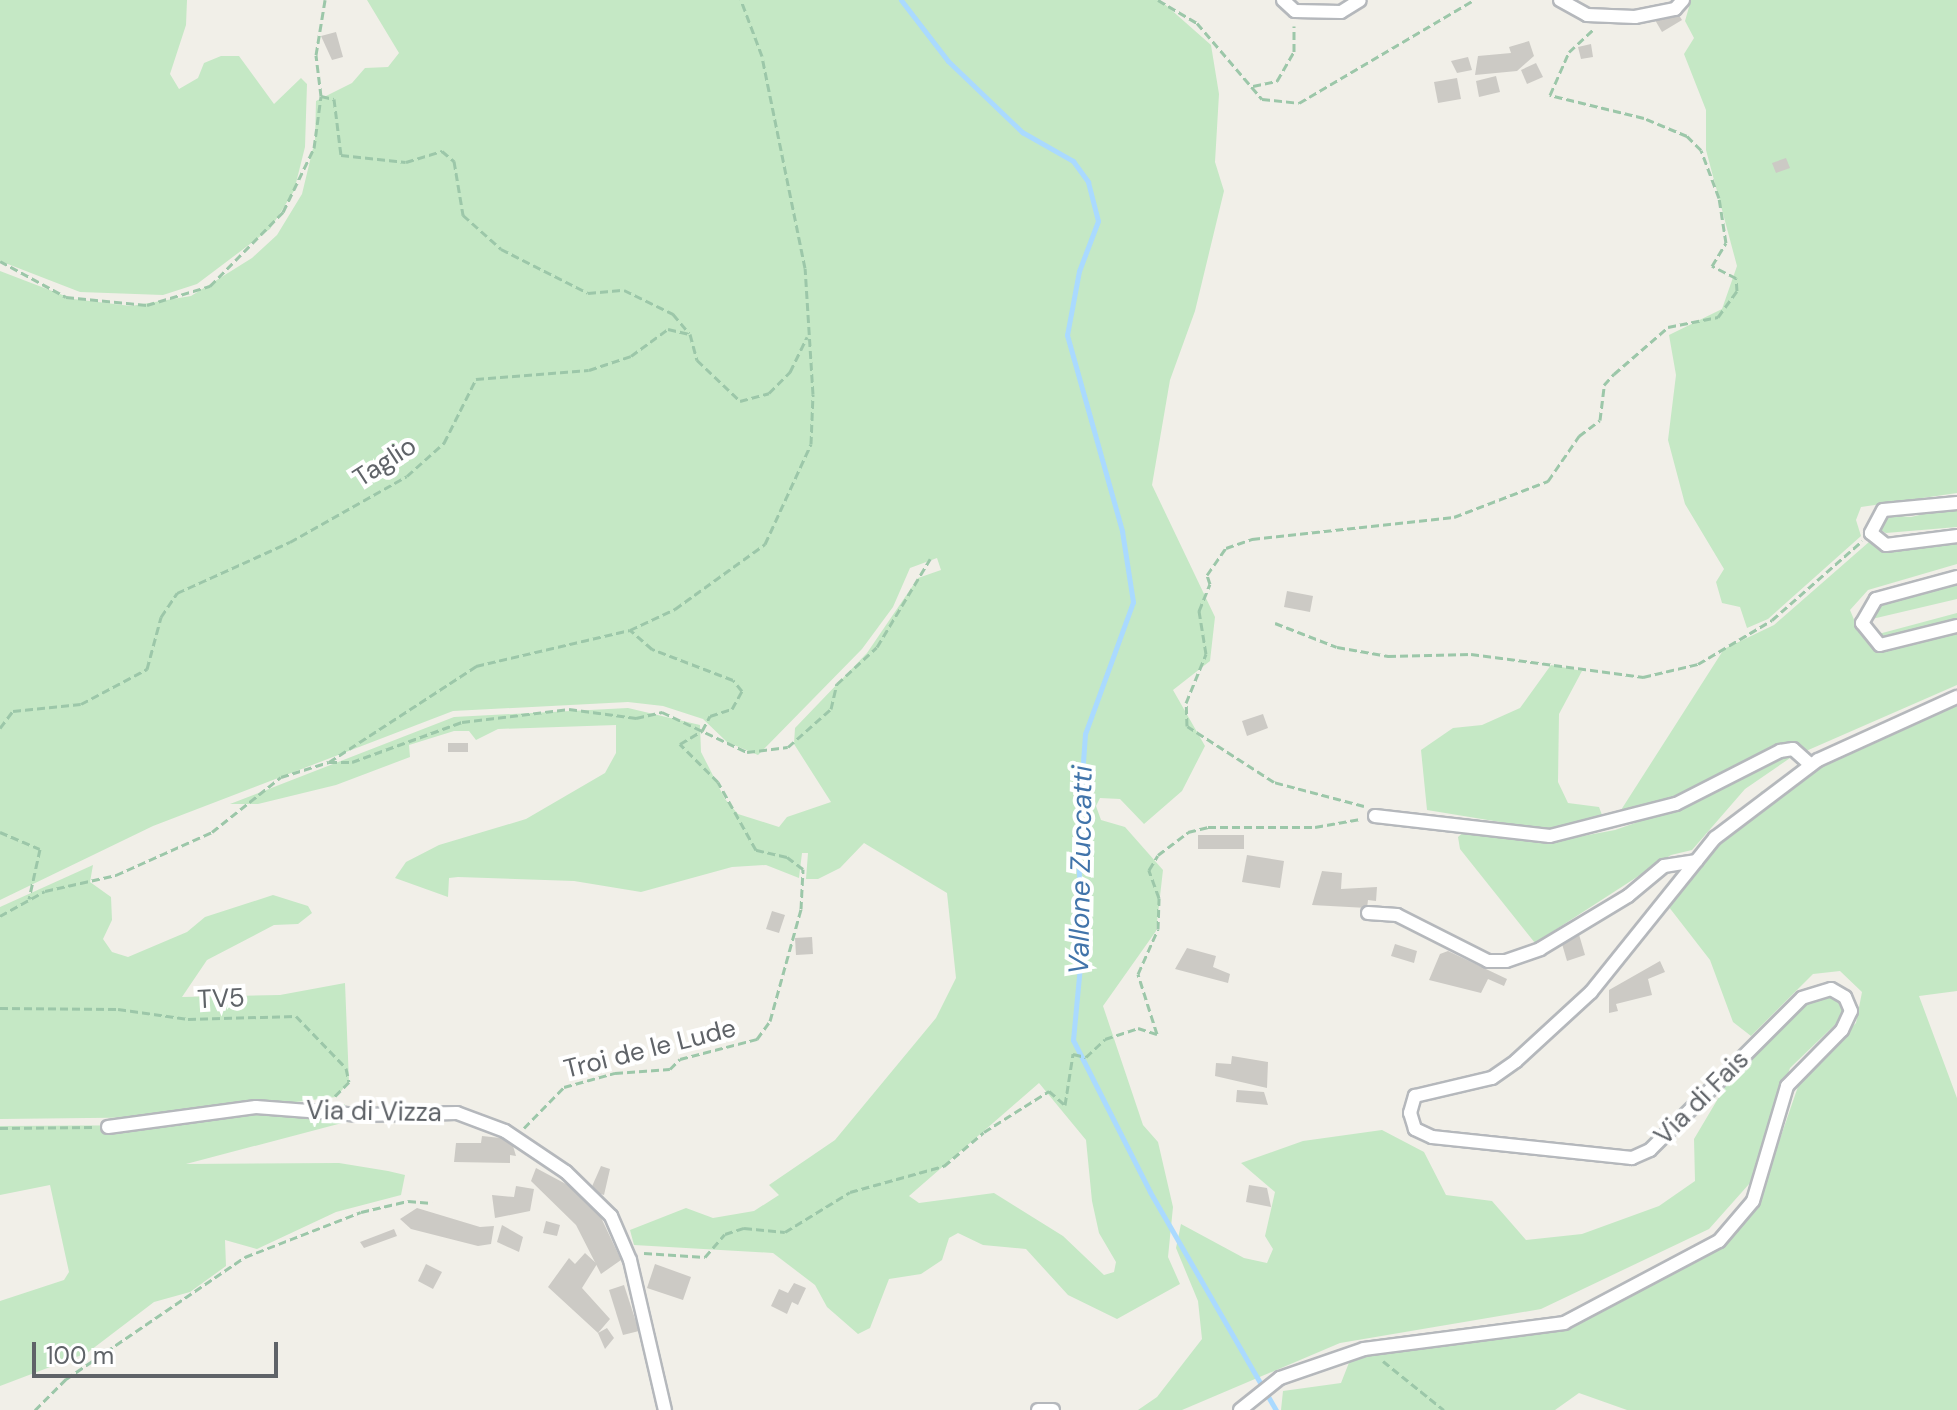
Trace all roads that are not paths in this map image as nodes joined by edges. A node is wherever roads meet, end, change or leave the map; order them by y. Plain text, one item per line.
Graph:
1 (1283, 0) edge
2 (1360, 0) edge
3 (1560, 0) edge
4 (1683, 0) edge
5 (1957, 503) edge
6 (1957, 536) edge
7 (1957, 577) edge
8 (1957, 626) edge
9 (1957, 697) edge
10 (1811, 765) junction
11 (1375, 816) road end
12 (1697, 861) junction
13 (1368, 913) dead end
14 (108, 1127) road end
15 (665, 1410) edge
16 (1038, 1410) edge
17 (1053, 1410) edge
18 (1240, 1410) edge

1 - 2 street
3 - 4 street
5 - 6 street
7 - 8 street
9 - 10 street, Via di Fais
10 - 11 street
10 - 12 street, Via di Fais
12 - 13 street
12 - 18 street, Via di Fais
14 - 15 street, Via di Vizza
16 - 17 street

